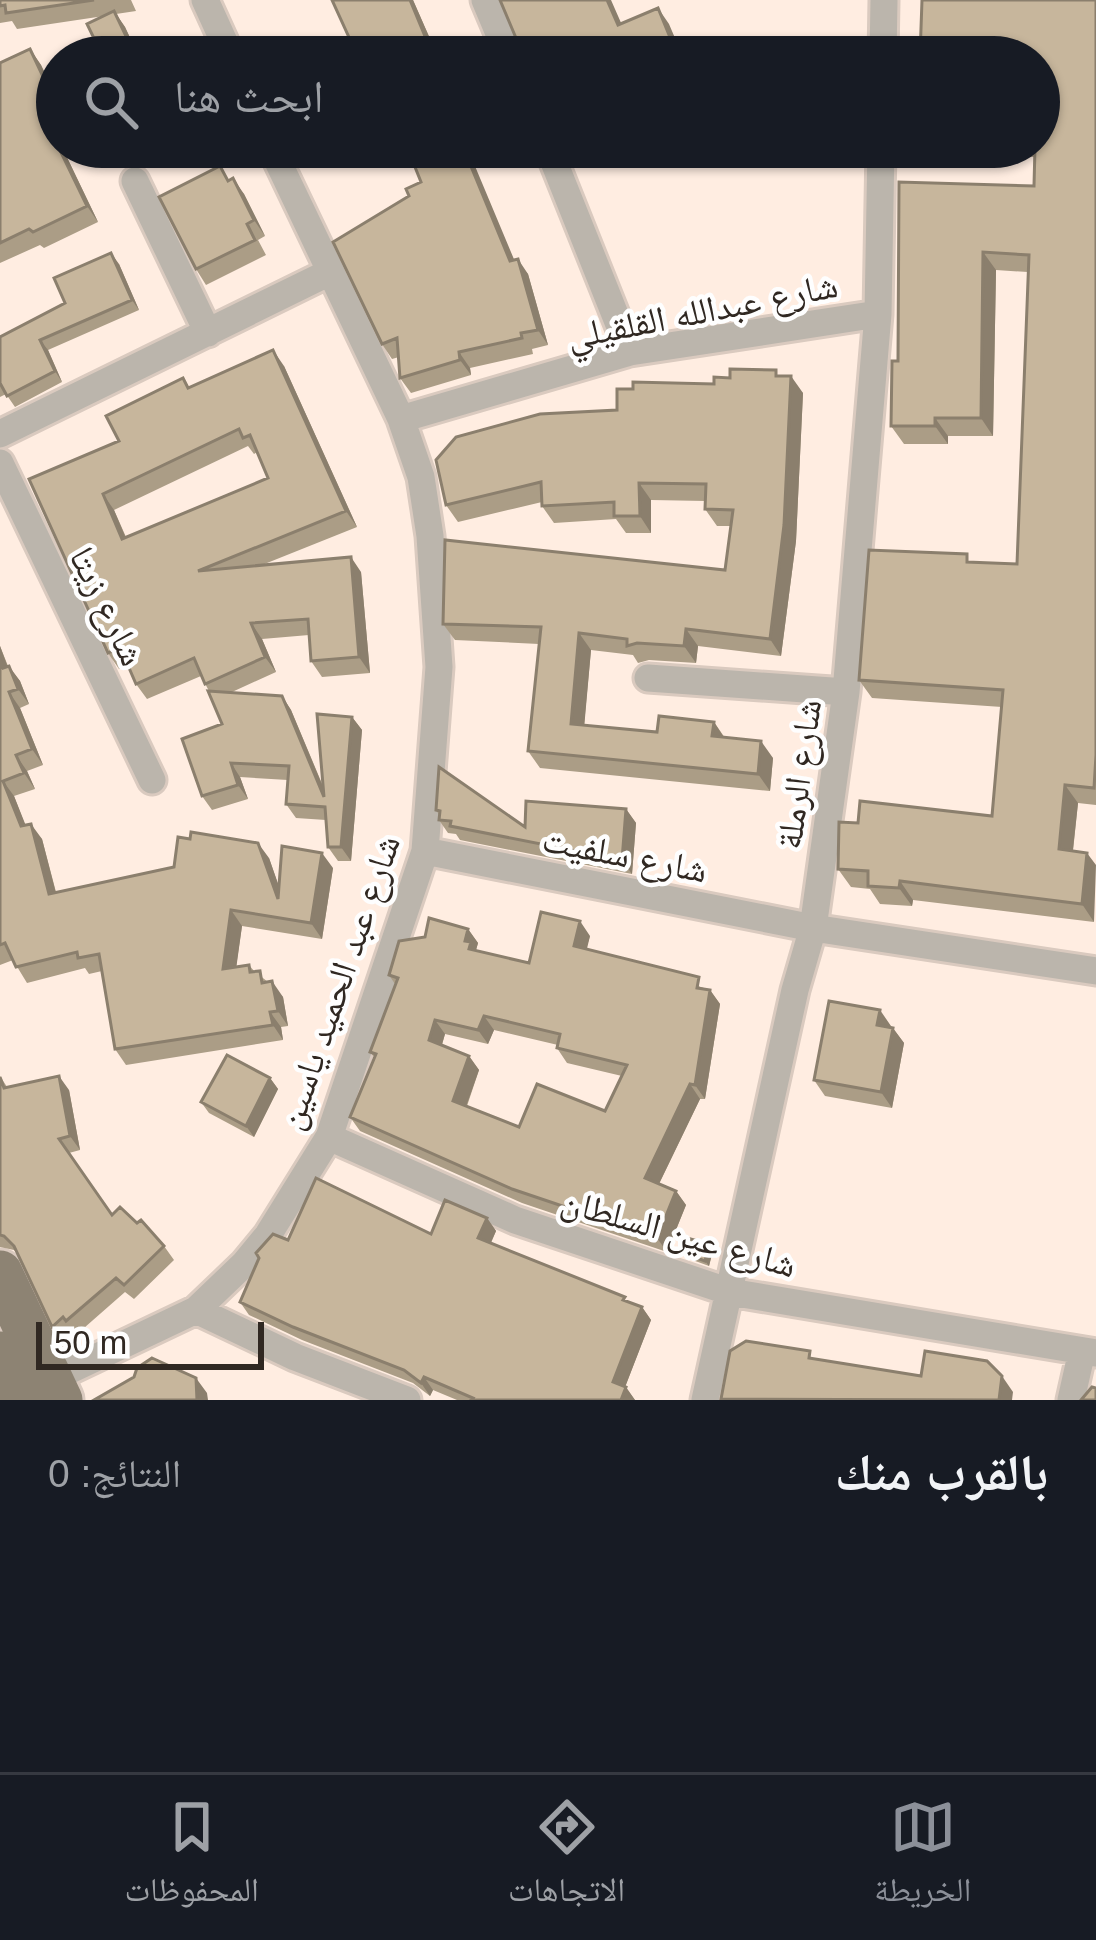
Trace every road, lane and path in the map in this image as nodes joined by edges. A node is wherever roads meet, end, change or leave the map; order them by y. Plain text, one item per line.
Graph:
1 (205, 0) edge
2 (485, 0) edge
3 (884, 0) edge
4 (221, 36) edge
5 (500, 36) edge
6 (883, 36) edge
7 (280, 168) edge
8 (556, 168) edge
9 (881, 168) edge
10 (135, 181) dead end
11 (328, 273) junction
12 (878, 314) junction
13 (208, 333) junction
14 (630, 352) junction
15 (401, 419) junction
16 (0, 434) edge
17 (0, 463) edge
18 (648, 678) dead end
19 (846, 692) junction
20 (152, 781) dead end
21 (425, 851) junction
22 (813, 928) junction
23 (1096, 970) edge
24 (328, 1137) junction
25 (0, 1273) edge
26 (730, 1292) junction
27 (196, 1310) junction
28 (1089, 1352) edge
29 (0, 1354) edge
30 (44, 1393) edge
31 (407, 1400) edge
32 (705, 1400) edge
33 (1071, 1400) edge

1 - 4 street
2 - 5 street
3 - 6 street
7 - 11 street, شارع عبد الحميد ياسين
8 - 14 street
9 - 12 street, شارع الرملة
10 - 13 street
11 - 13 street
11 - 15 street, شارع عبد الحميد ياسين
12 - 14 street, شارع عبدالله القلقيلي
12 - 19 street, شارع الرملة
13 - 16 street
14 - 15 street, شارع عبدالله القلقيلي
15 - 21 street, شارع عبد الحميد ياسين
17 - 20 street, شارع زيتا
18 - 19 street
19 - 22 street, شارع الرملة
21 - 22 street, شارع سلفيت
21 - 24 street, شارع عبد الحميد ياسين
22 - 23 street, شارع سلفيت
22 - 26 street, شارع الرملة
24 - 26 street, شارع عين السلطان
24 - 27 street, شارع عبد الحميد ياسين
25 - 30 main road
26 - 28 street, شارع عين السلطان
26 - 32 street, شارع الرملة
27 - 30 street, شارع عبد الحميد ياسين
27 - 31 street
28 - 33 street
29 - 30 main road

